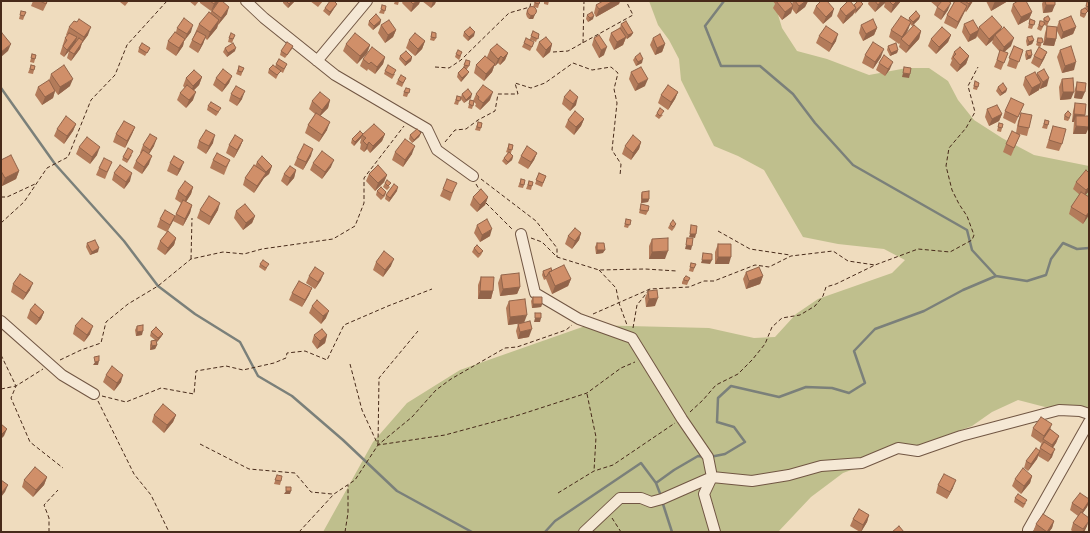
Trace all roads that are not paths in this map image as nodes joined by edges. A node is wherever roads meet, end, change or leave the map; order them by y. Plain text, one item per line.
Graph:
1 (246, 1) edge
2 (367, 1) edge
3 (317, 61) junction
4 (473, 176) road end
5 (521, 234) road end
6 (1, 321) edge
7 (94, 394) road end
8 (1089, 414) edge
9 (1089, 422) edge
10 (712, 477) junction
11 (713, 530) edge
12 (1028, 530) dead end
13 (584, 532) edge

1 - 3 street
2 - 3 street
3 - 4 street
5 - 10 street
6 - 7 street
8 - 10 street
9 - 12 street
10 - 11 street
10 - 13 street

